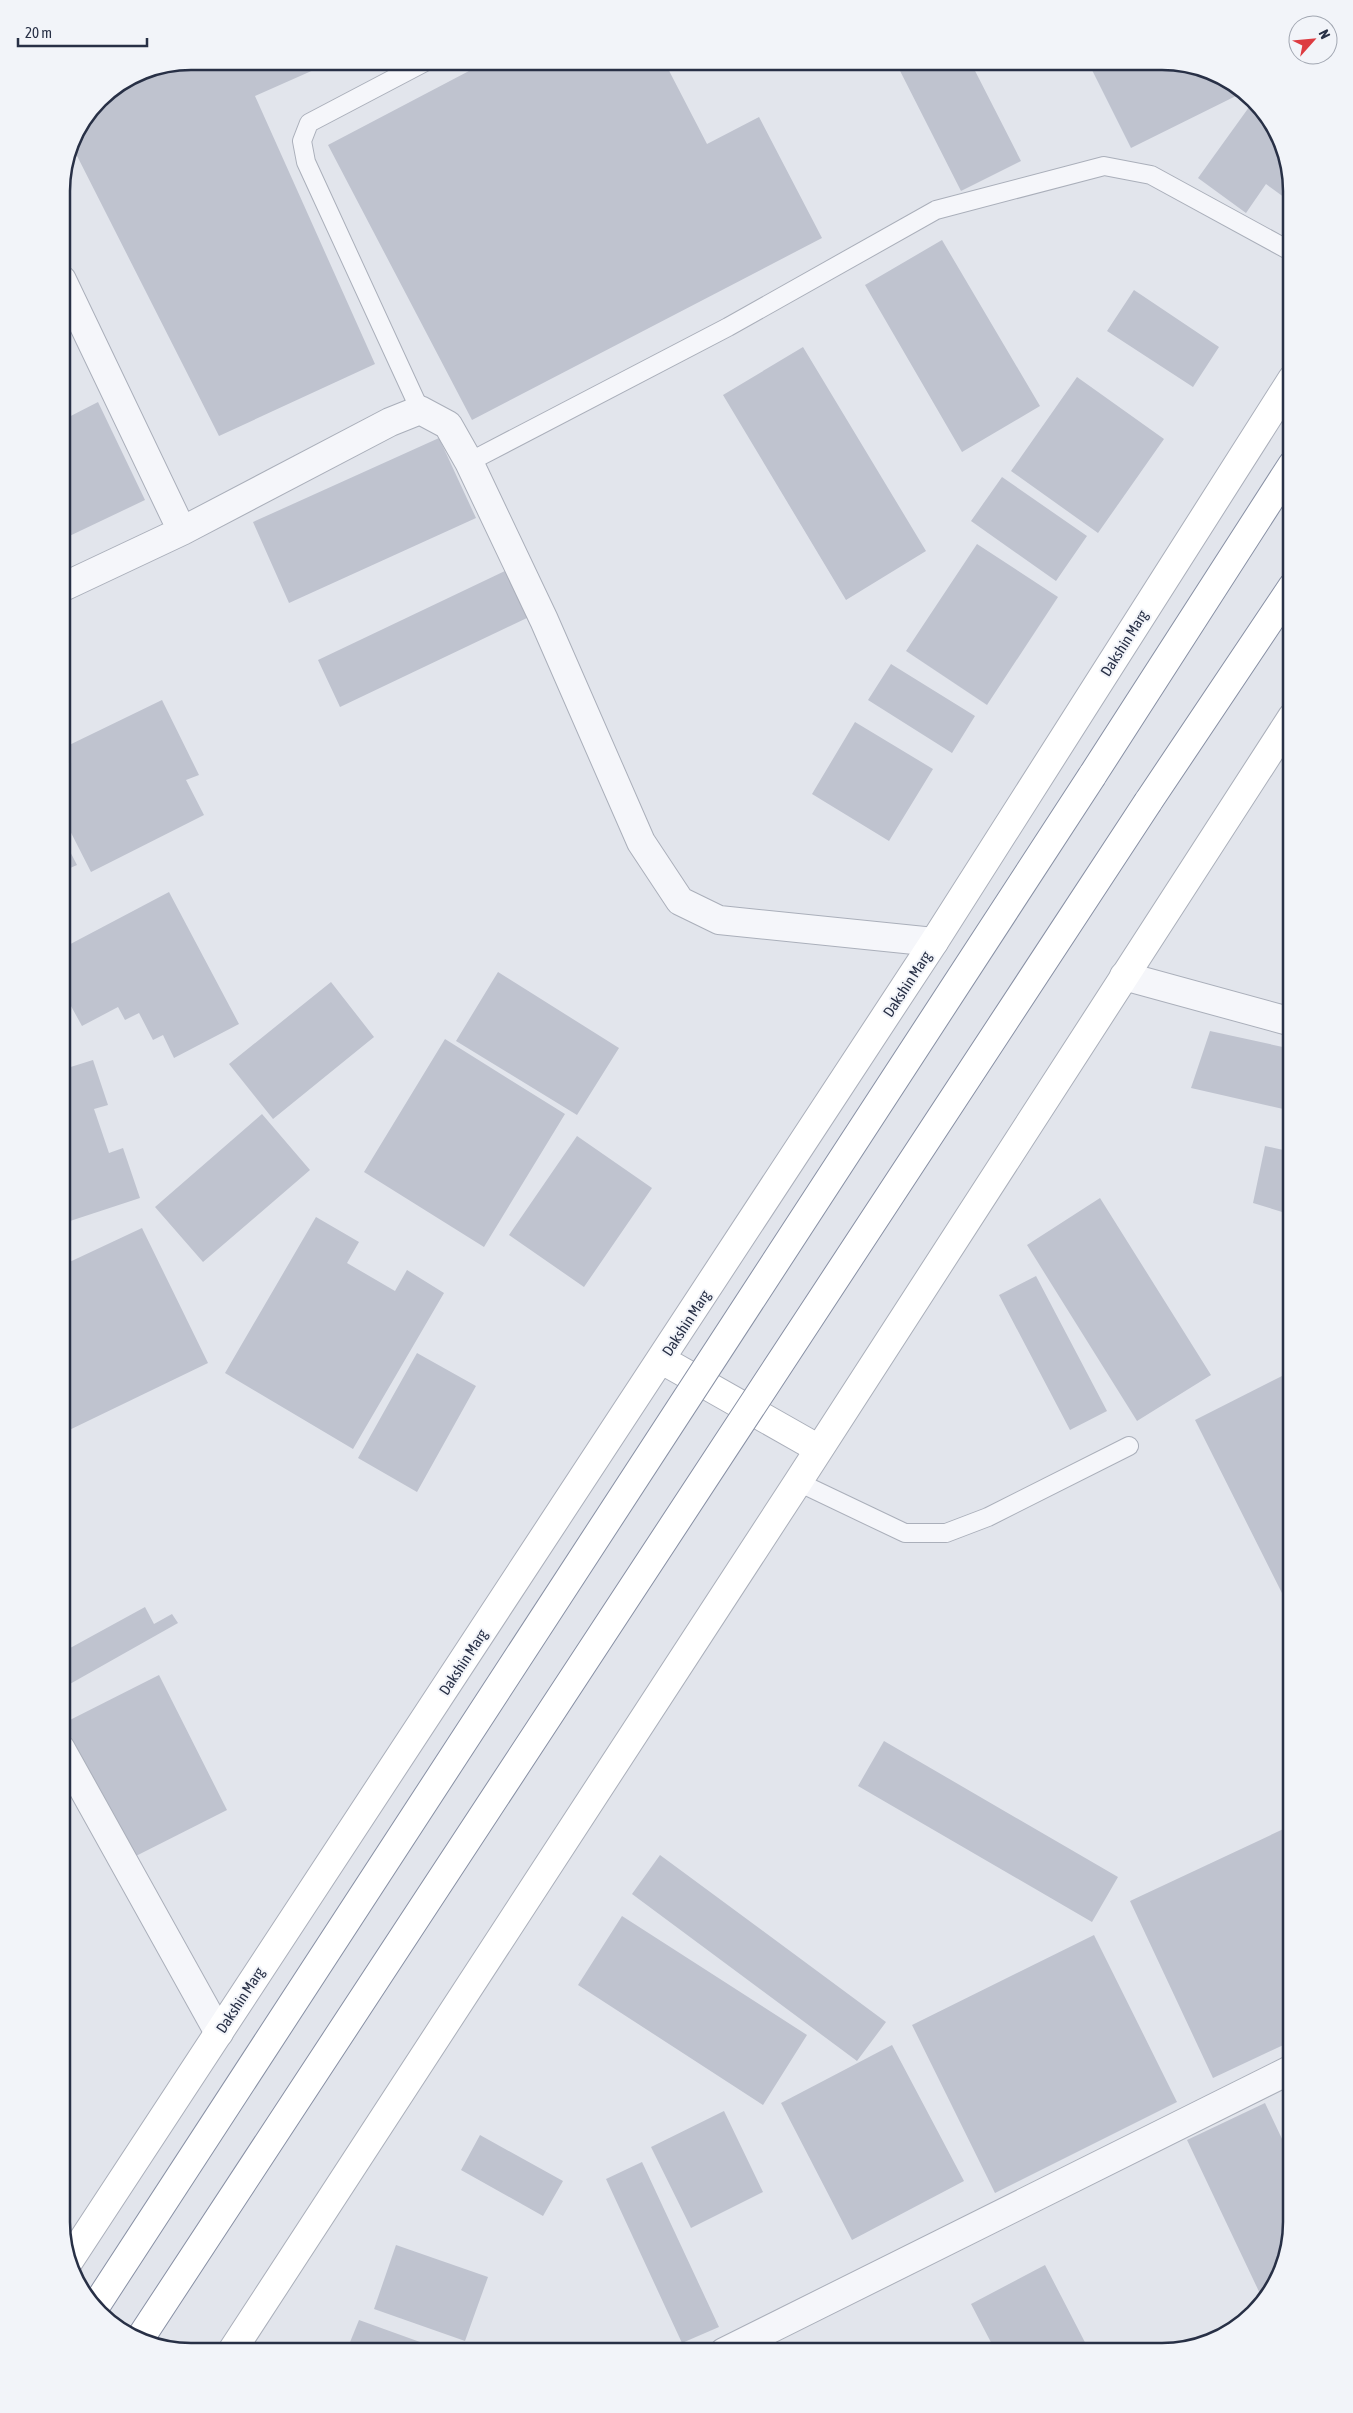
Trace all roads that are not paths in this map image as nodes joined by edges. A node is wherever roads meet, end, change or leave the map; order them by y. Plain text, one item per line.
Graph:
1 (411, 70) edge
2 (1283, 247) edge
3 (70, 297) edge
4 (1283, 394) edge
5 (420, 410) junction
6 (469, 462) junction
7 (1283, 479) edge
8 (182, 531) junction
9 (70, 584) edge
10 (1283, 600) edge
11 (1283, 731) edge
12 (934, 942) junction
13 (1124, 976) junction
14 (1283, 1020) edge
15 (662, 1360) junction
16 (1129, 1446) dead end
17 (819, 1449) junction
18 (798, 1482) junction
19 (70, 1766) edge
20 (219, 2033) junction
21 (1283, 2073) edge
22 (74, 2253) edge
23 (99, 2301) edge
24 (144, 2333) edge
25 (238, 2343) edge
26 (742, 2343) edge

1 - 5 lane
2 - 6 lane
3 - 8 street
4 - 12 main road, Dakshin Marg
5 - 6 street
5 - 8 street
6 - 12 street
7 - 23 main road, bridge
8 - 9 street
10 - 24 main road, bridge
11 - 13 main road
12 - 15 main road, Dakshin Marg
13 - 14 street
13 - 17 main road
15 - 17 main road
15 - 20 main road, Dakshin Marg
16 - 18 lane
17 - 18 main road
18 - 25 main road
19 - 20 street
20 - 22 main road, Dakshin Marg
21 - 26 street

